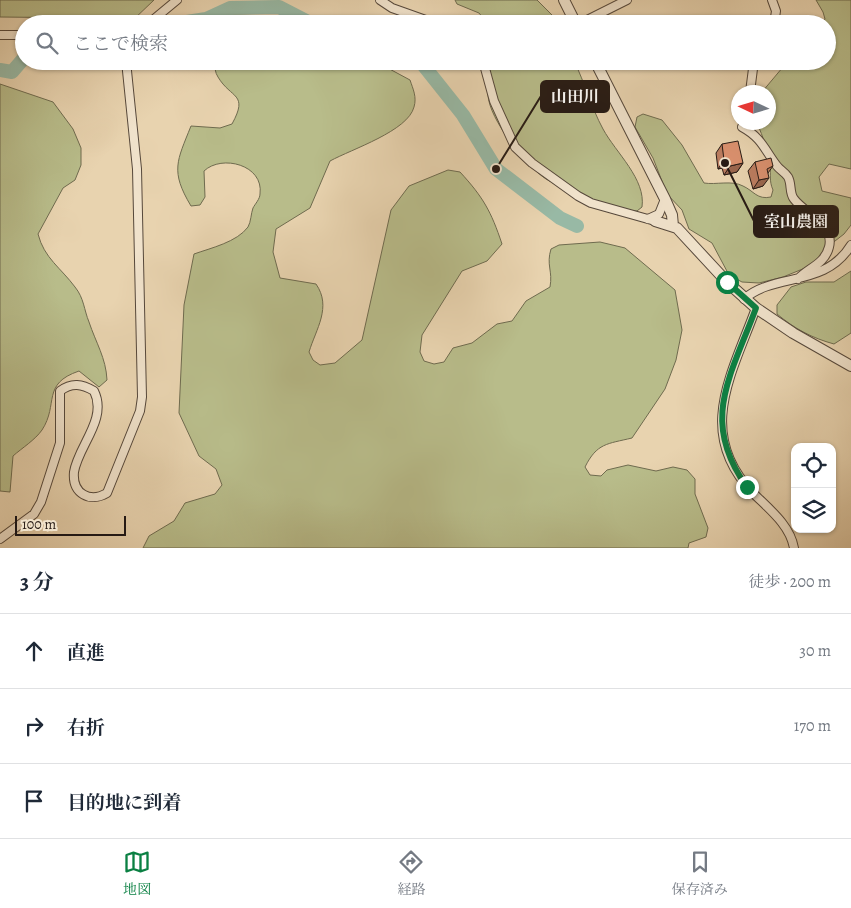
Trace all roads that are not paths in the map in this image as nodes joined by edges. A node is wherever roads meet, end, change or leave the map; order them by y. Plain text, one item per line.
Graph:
1 (177, 0) edge
2 (380, 0) edge
3 (564, 0) edge
4 (627, 0) edge
5 (772, 0) edge
6 (159, 15) edge
7 (412, 15) edge
8 (573, 15) edge
9 (596, 15) edge
10 (775, 15) edge
11 (15, 34) edge
12 (0, 35) edge
13 (127, 70) edge
14 (485, 70) edge
15 (600, 70) edge
16 (753, 70) edge
17 (751, 85) edge
18 (747, 130) edge
19 (664, 199) junction
20 (651, 220) junction
21 (673, 226) junction
22 (851, 244) edge
23 (798, 279) junction
24 (744, 299) junction
25 (756, 308) junction
26 (851, 366) edge
27 (0, 538) edge
28 (794, 548) edge

1 - 6 street
2 - 7 street
3 - 8 street
4 - 9 street
5 - 10 street
11 - 12 street
13 - 27 street
14 - 20 street
15 - 19 street
16 - 17 street
18 - 23 street
19 - 20 street
19 - 21 street
20 - 21 street
21 - 24 street
22 - 23 street
23 - 24 street
24 - 25 street
25 - 26 street
25 - 28 street

